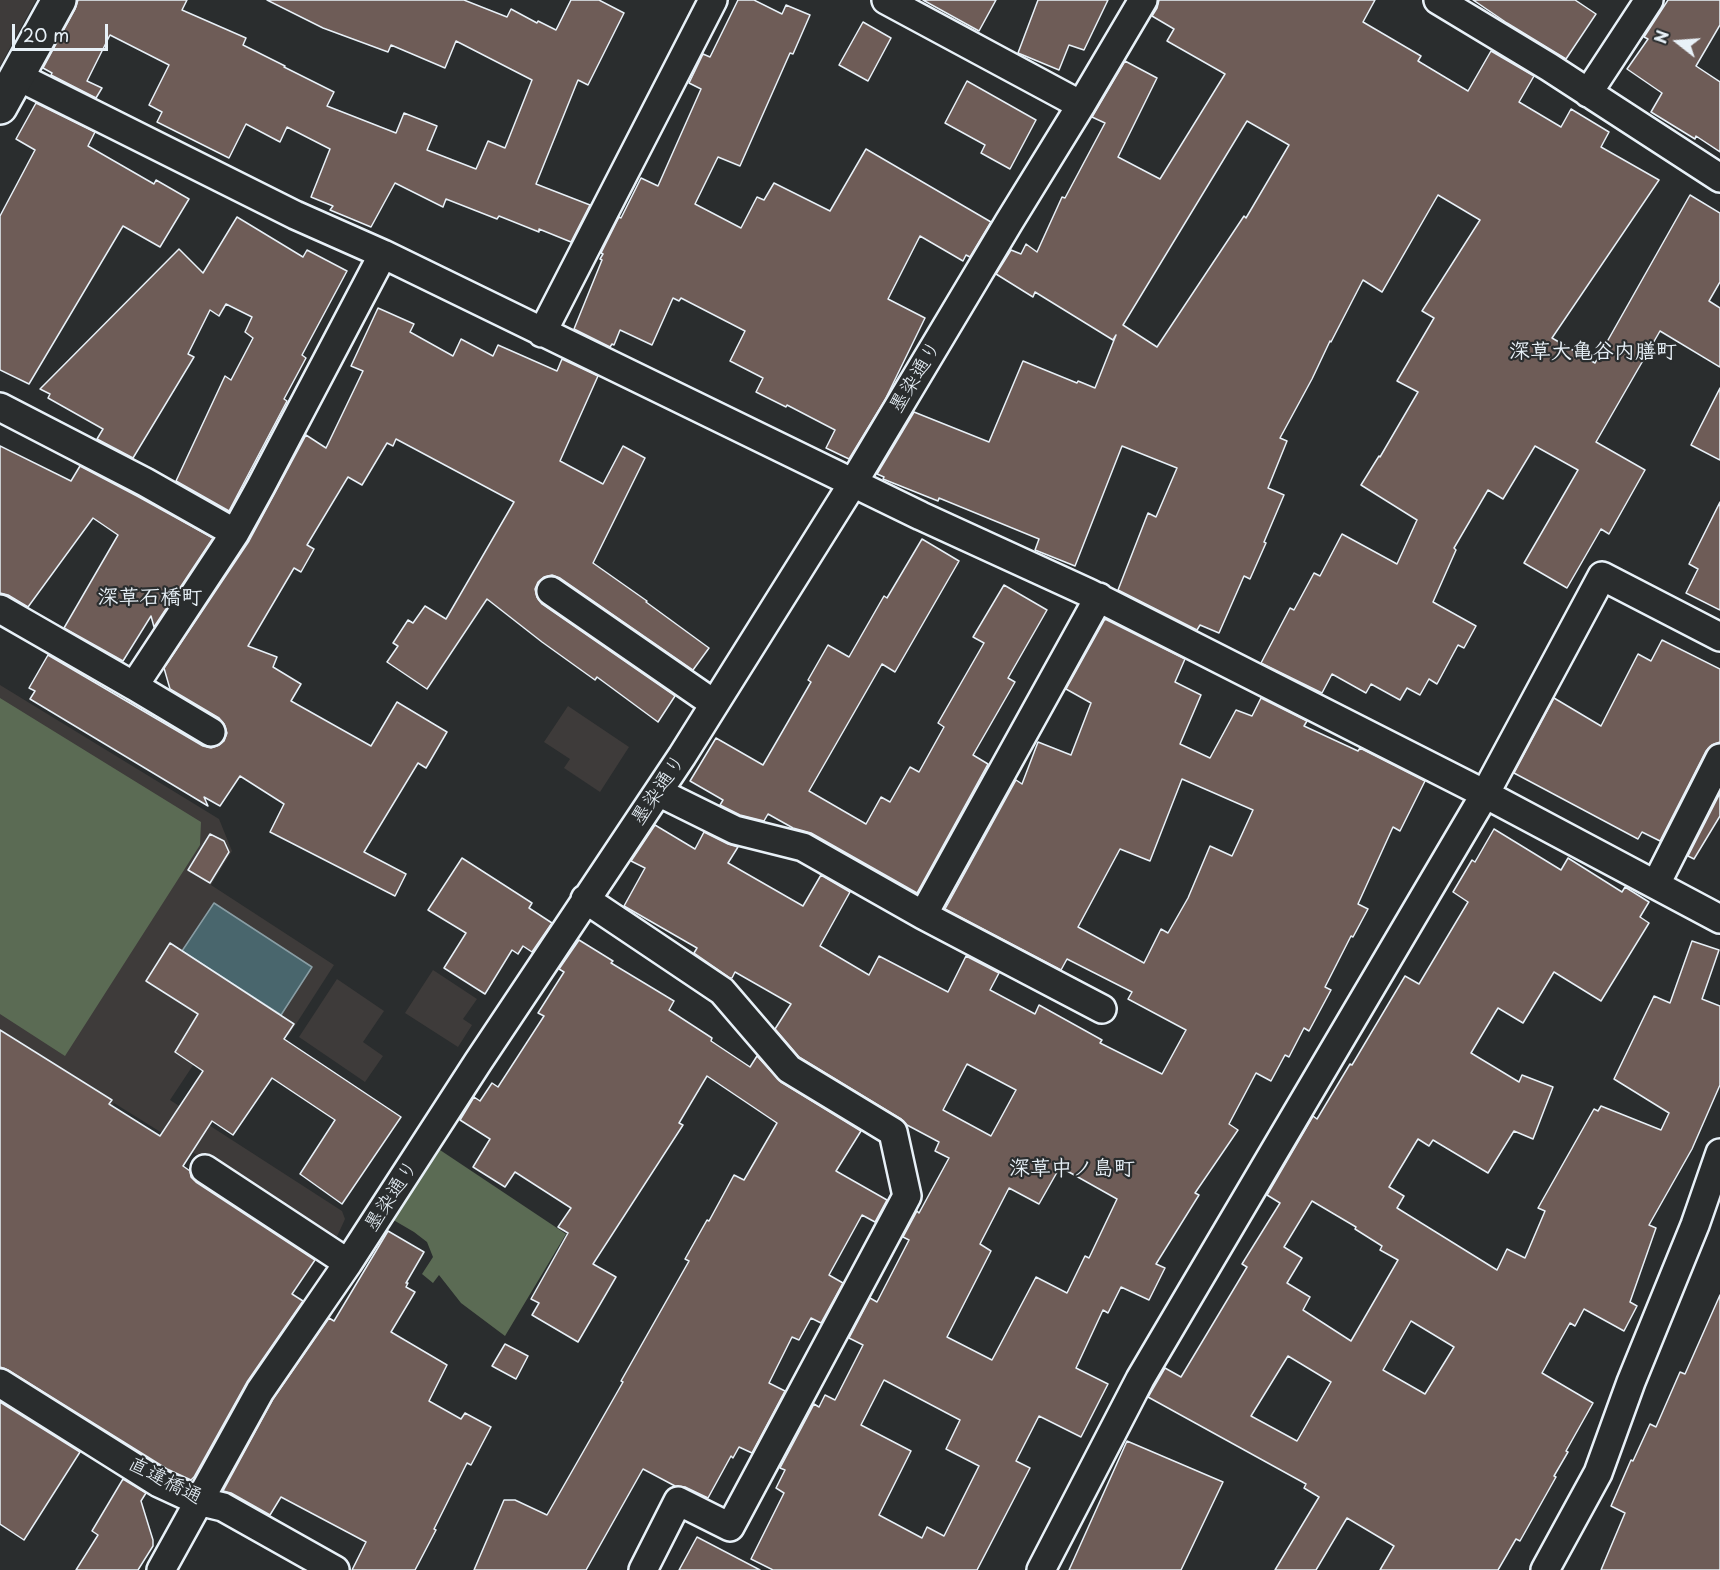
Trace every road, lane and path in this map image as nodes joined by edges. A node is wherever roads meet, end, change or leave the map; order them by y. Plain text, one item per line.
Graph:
1 (59, 0) edge
2 (713, 0) edge
3 (886, 0) edge
4 (1143, 0) edge
5 (1438, 0) edge
6 (1648, 0) edge
7 (17, 76) junction
8 (1588, 93) junction
9 (1081, 105) junction
10 (0, 107) edge
11 (1720, 178) edge
12 (383, 254) junction
13 (543, 333) junction
14 (0, 407) edge
15 (830, 455) dead end
16 (853, 483) junction
17 (235, 533) junction
18 (551, 591) dead end
19 (1099, 597) junction
20 (0, 609) edge
21 (1720, 637) edge
22 (134, 686) junction
23 (713, 703) junction
24 (211, 732) dead end
25 (1720, 758) edge
26 (658, 792) junction
27 (1485, 794) junction
28 (1656, 884) junction
29 (585, 899) junction
30 (923, 915) junction
31 (1720, 919) edge
32 (1102, 1009) dead end
33 (1720, 1153) edge
34 (205, 1169) dead end
35 (348, 1263) junction
36 (0, 1383) edge
37 (198, 1501) junction
38 (161, 1570) edge
39 (335, 1570) edge
40 (643, 1570) edge
41 (1041, 1570) edge
42 (1545, 1570) edge

1 - 7 street
2 - 13 street
3 - 9 street
4 - 9 street, 墨染通り
5 - 8 street
6 - 8 street
7 - 10 street
7 - 12 street
8 - 11 street
9 - 16 street, 墨染通り
12 - 13 street
12 - 17 street
13 - 16 street
14 - 17 street
15 - 16 street
16 - 19 street
16 - 23 street, 墨染通り
17 - 22 street
18 - 23 street
19 - 27 street
19 - 30 street
20 - 22 street
21 - 27 street
22 - 24 street
23 - 26 street, 墨染通り
25 - 28 street
26 - 29 street, 墨染通り
26 - 30 street
27 - 28 street
27 - 41 street
28 - 31 street
29 - 35 street, 墨染通り
29 - 40 street
30 - 32 street
33 - 42 street
34 - 35 street
35 - 37 street, 墨染通り
36 - 37 street, 直違橋通
37 - 38 street, 墨染通り
37 - 39 street, 直違橋通

